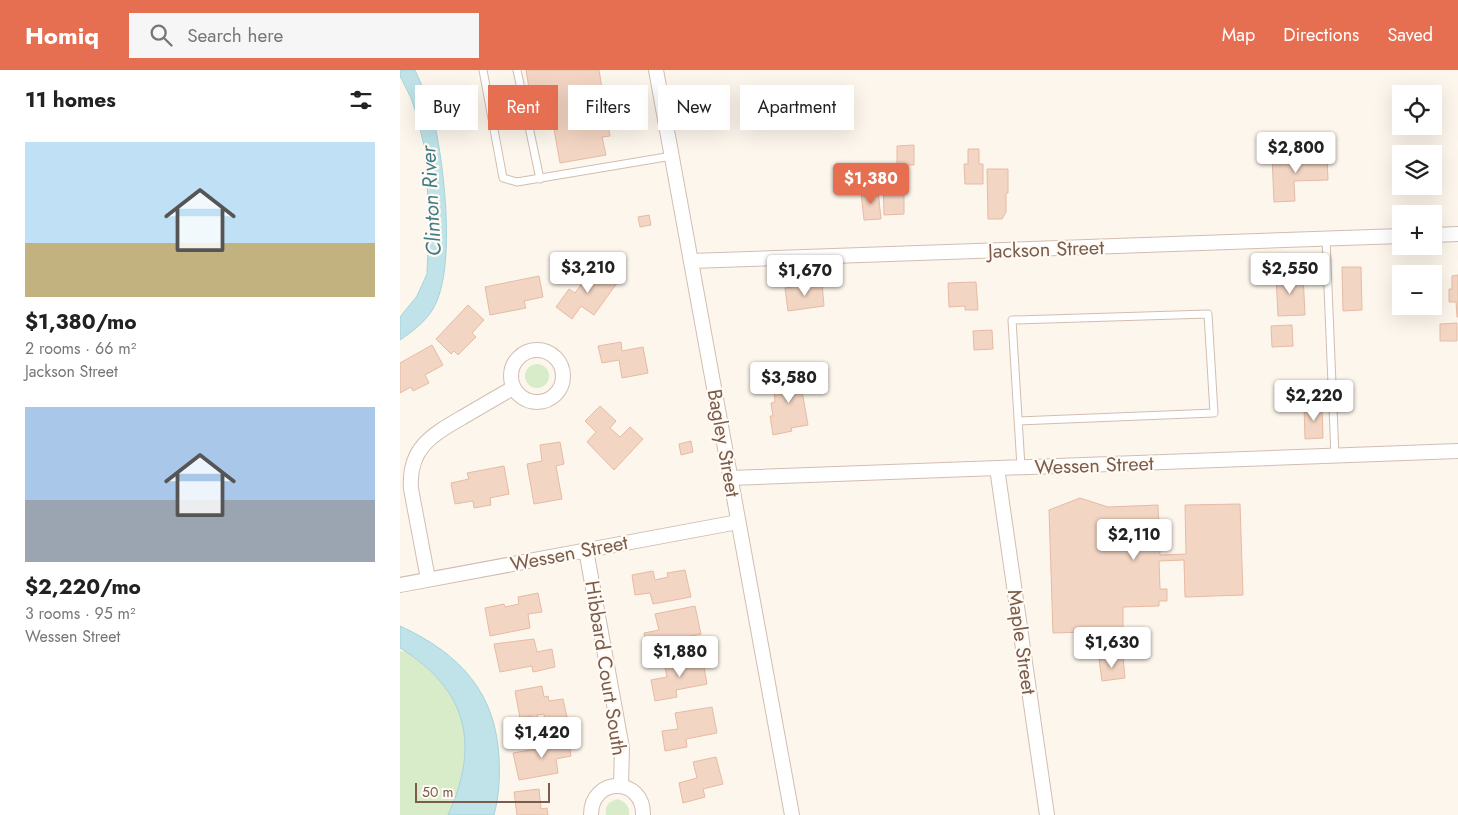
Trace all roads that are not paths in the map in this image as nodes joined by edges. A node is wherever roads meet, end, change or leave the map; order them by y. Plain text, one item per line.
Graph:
1 (483, 70) edge
2 (517, 70) edge
3 (656, 70) edge
4 (672, 156) junction
5 (540, 179) junction
6 (1458, 234) edge
7 (1442, 235) edge
8 (1392, 236) edge
9 (1326, 239) junction
10 (691, 261) junction
11 (513, 388) dead end
12 (1018, 421) junction
13 (1458, 452) edge
14 (1335, 456) junction
15 (997, 468) junction
16 (1021, 468) junction
17 (730, 478) junction
18 (738, 522) junction
19 (586, 550) junction
20 (428, 579) junction
21 (400, 584) edge
22 (621, 786) junction
23 (591, 815) edge
24 (643, 815) edge
25 (792, 815) edge
26 (1047, 815) edge

1 - 5 lane
2 - 5 lane
3 - 4 street, Bagley Street
4 - 5 lane
4 - 10 street, Bagley Street
6 - 7 street
8 - 9 street, Jackson Street
9 - 10 street, Jackson Street
9 - 14 lane
10 - 17 street, Bagley Street
11 - 20 street
12 - 12 lane
12 - 16 lane
13 - 14 street, Wessen Street
14 - 16 street, Wessen Street
15 - 16 street, Wessen Street
15 - 17 street, Wessen Street
15 - 26 street, Maple Street
17 - 18 street, Bagley Street
18 - 19 street, Wessen Street
18 - 25 street, Bagley Street
19 - 20 street, Wessen Street
19 - 22 street, Hibbard Court South
20 - 21 street, Wessen Street
22 - 23 street, Hibbard Court South
22 - 24 street

